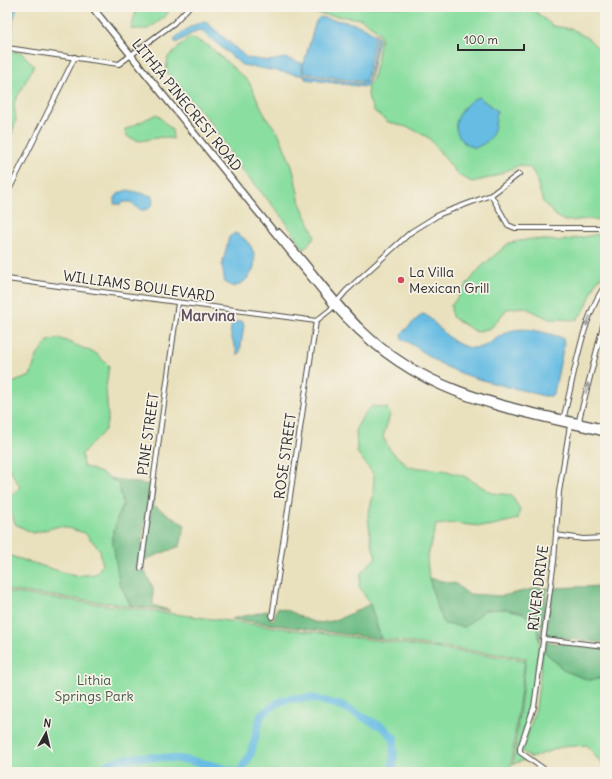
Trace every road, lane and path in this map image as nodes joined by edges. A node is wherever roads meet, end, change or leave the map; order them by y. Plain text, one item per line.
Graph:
1 (92, 7) edge
2 (189, 7) edge
3 (7, 48) edge
4 (132, 56) junction
5 (75, 58) junction
6 (520, 174) dead end
7 (7, 194) edge
8 (491, 195) junction
9 (605, 228) edge
10 (7, 279) edge
11 (605, 286) edge
12 (178, 303) junction
13 (335, 304) junction
14 (605, 318) edge
15 (316, 321) junction
16 (563, 420) junction
17 (570, 424) junction
18 (578, 424) junction
19 (605, 428) edge
20 (605, 433) edge
21 (556, 535) junction
22 (605, 538) edge
23 (141, 568) dead end
24 (272, 617) dead end
25 (543, 639) junction
26 (605, 646) edge
27 (548, 772) edge

1 - 4 main road, LITHIA PINECREST ROAD
2 - 4 street
3 - 5 street
4 - 5 street
4 - 13 main road, LITHIA PINECREST ROAD
5 - 7 street
6 - 8 street
8 - 9 street
8 - 13 street
10 - 12 street, WILLIAMS BOULEVARD
11 -> 16 street
12 - 15 street, WILLIAMS BOULEVARD
12 - 23 street, PINE STREET
13 - 15 street
13 - 16 main road, LITHIA PINECREST ROAD
18 -> 14 street
15 - 24 street, ROSE STREET
16 - 17 main road, LITHIA PINECREST ROAD
16 - 18 main road, LITHIA PINECREST ROAD
17 - 18 main road, LITHIA PINECREST ROAD
17 - 21 street, RIVER DRIVE
18 - 19 main road, LITHIA PINECREST ROAD
18 - 20 main road, LITHIA PINECREST ROAD
21 - 22 street
21 - 25 street, RIVER DRIVE
25 - 26 street
25 - 27 street, RIVER DRIVE

